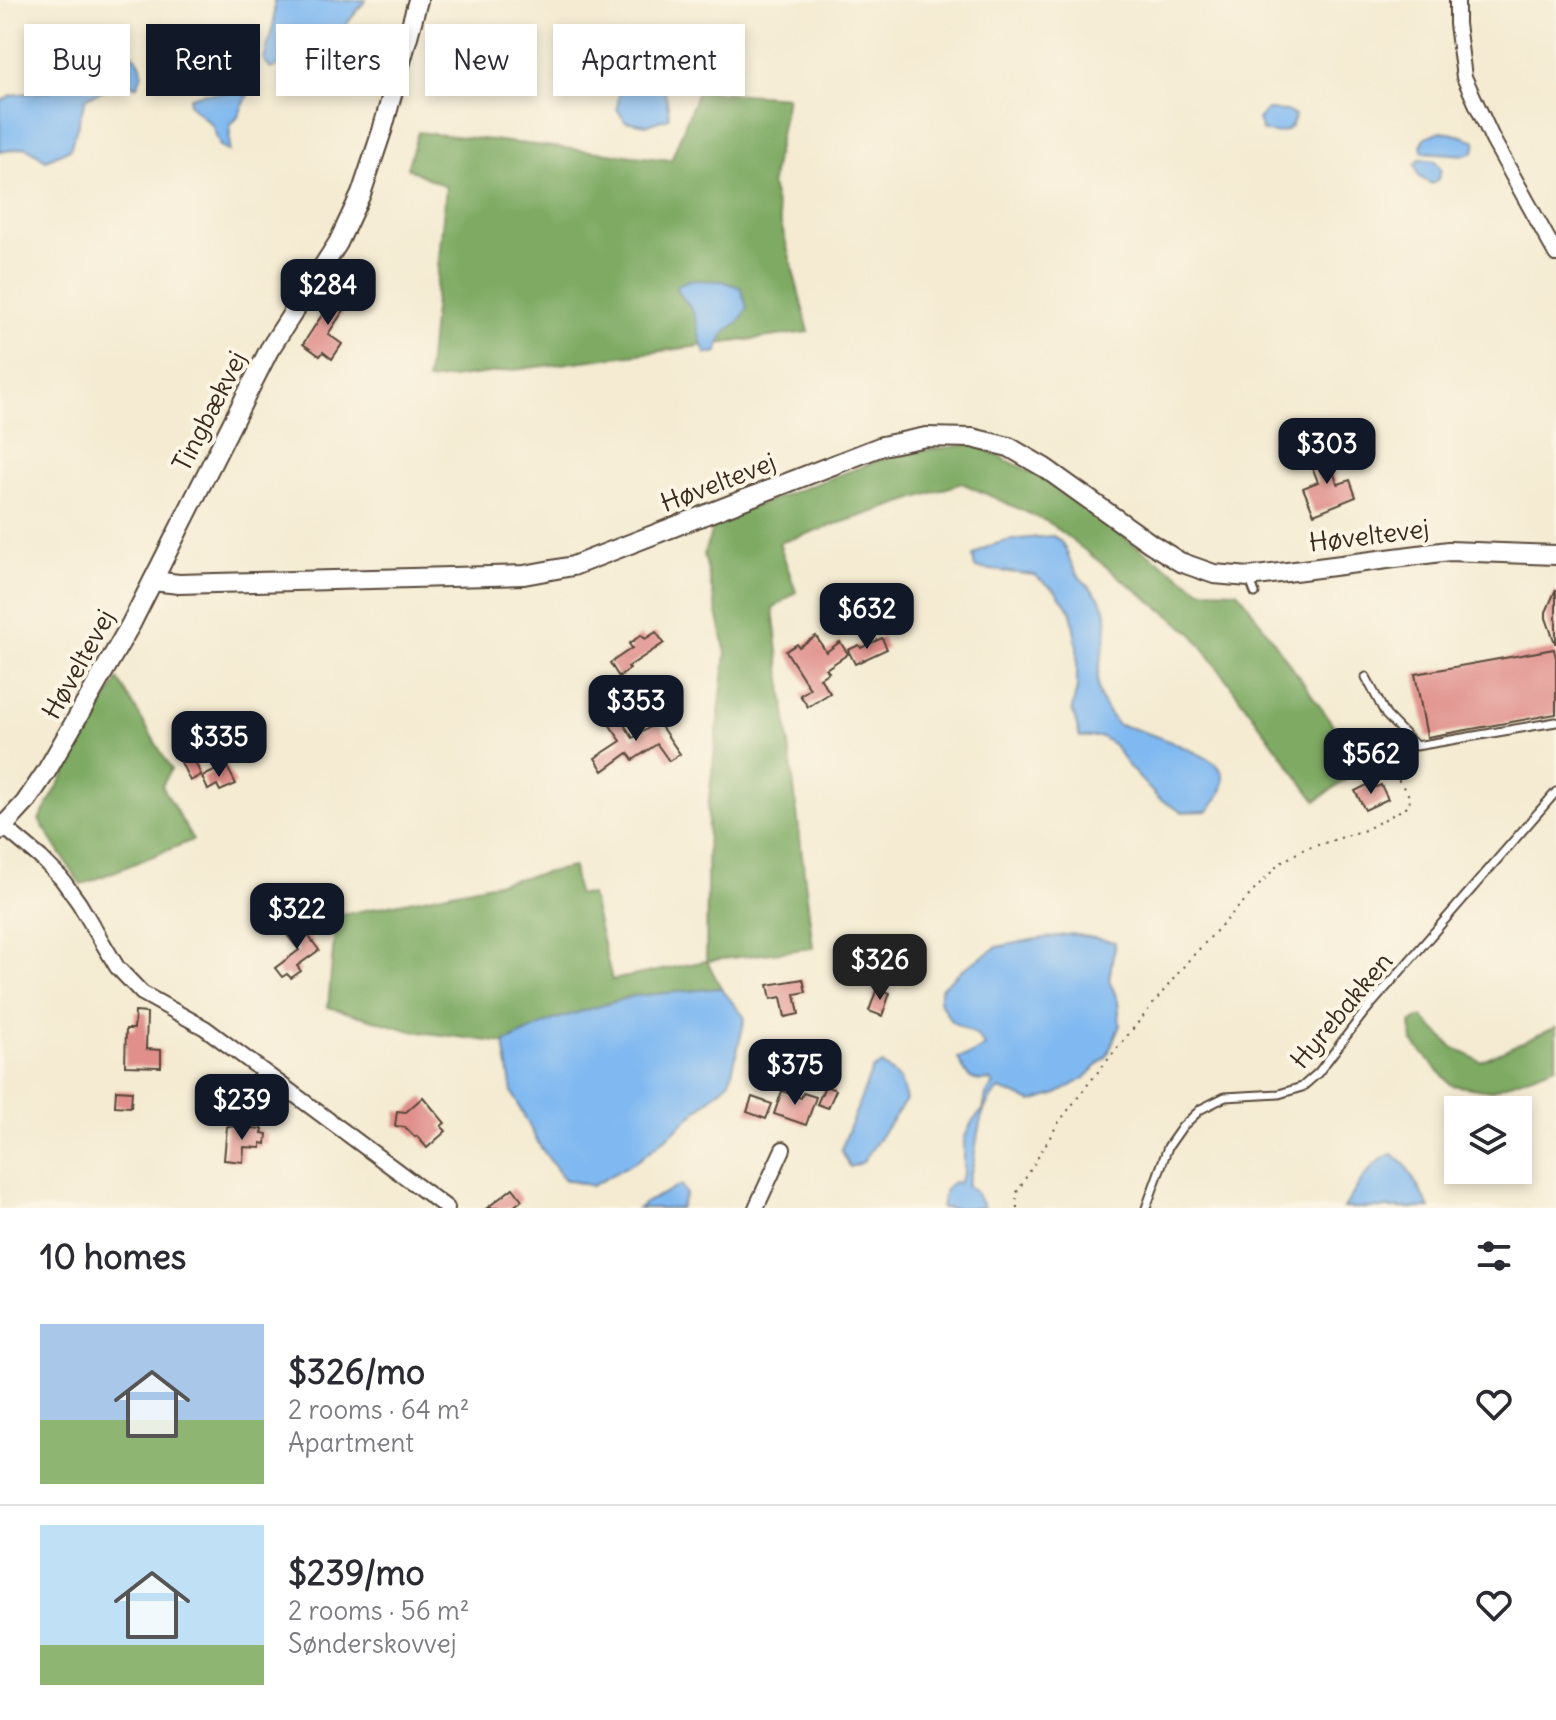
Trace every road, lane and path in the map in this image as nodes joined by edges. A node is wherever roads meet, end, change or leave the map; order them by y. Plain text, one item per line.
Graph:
1 (418, 0) edge
2 (1457, 0) edge
3 (1556, 254) edge
4 (1556, 555) edge
5 (153, 581) junction
6 (1366, 677) dead end
7 (1556, 722) edge
8 (1368, 746) dead end
9 (1556, 792) edge
10 (2, 828) edge
11 (783, 1149) dead end
12 (447, 1208) edge
13 (756, 1208) edge
14 (1017, 1208) edge
15 (1146, 1208) edge

1 - 5 street, Tingbækvej
2 - 3 street
4 - 5 street, Høveltevej
5 - 10 street, Høveltevej
6 - 7 lane
8 - 14 path
9 - 15 lane, Hyrebakken
10 - 12 street
11 - 13 street

